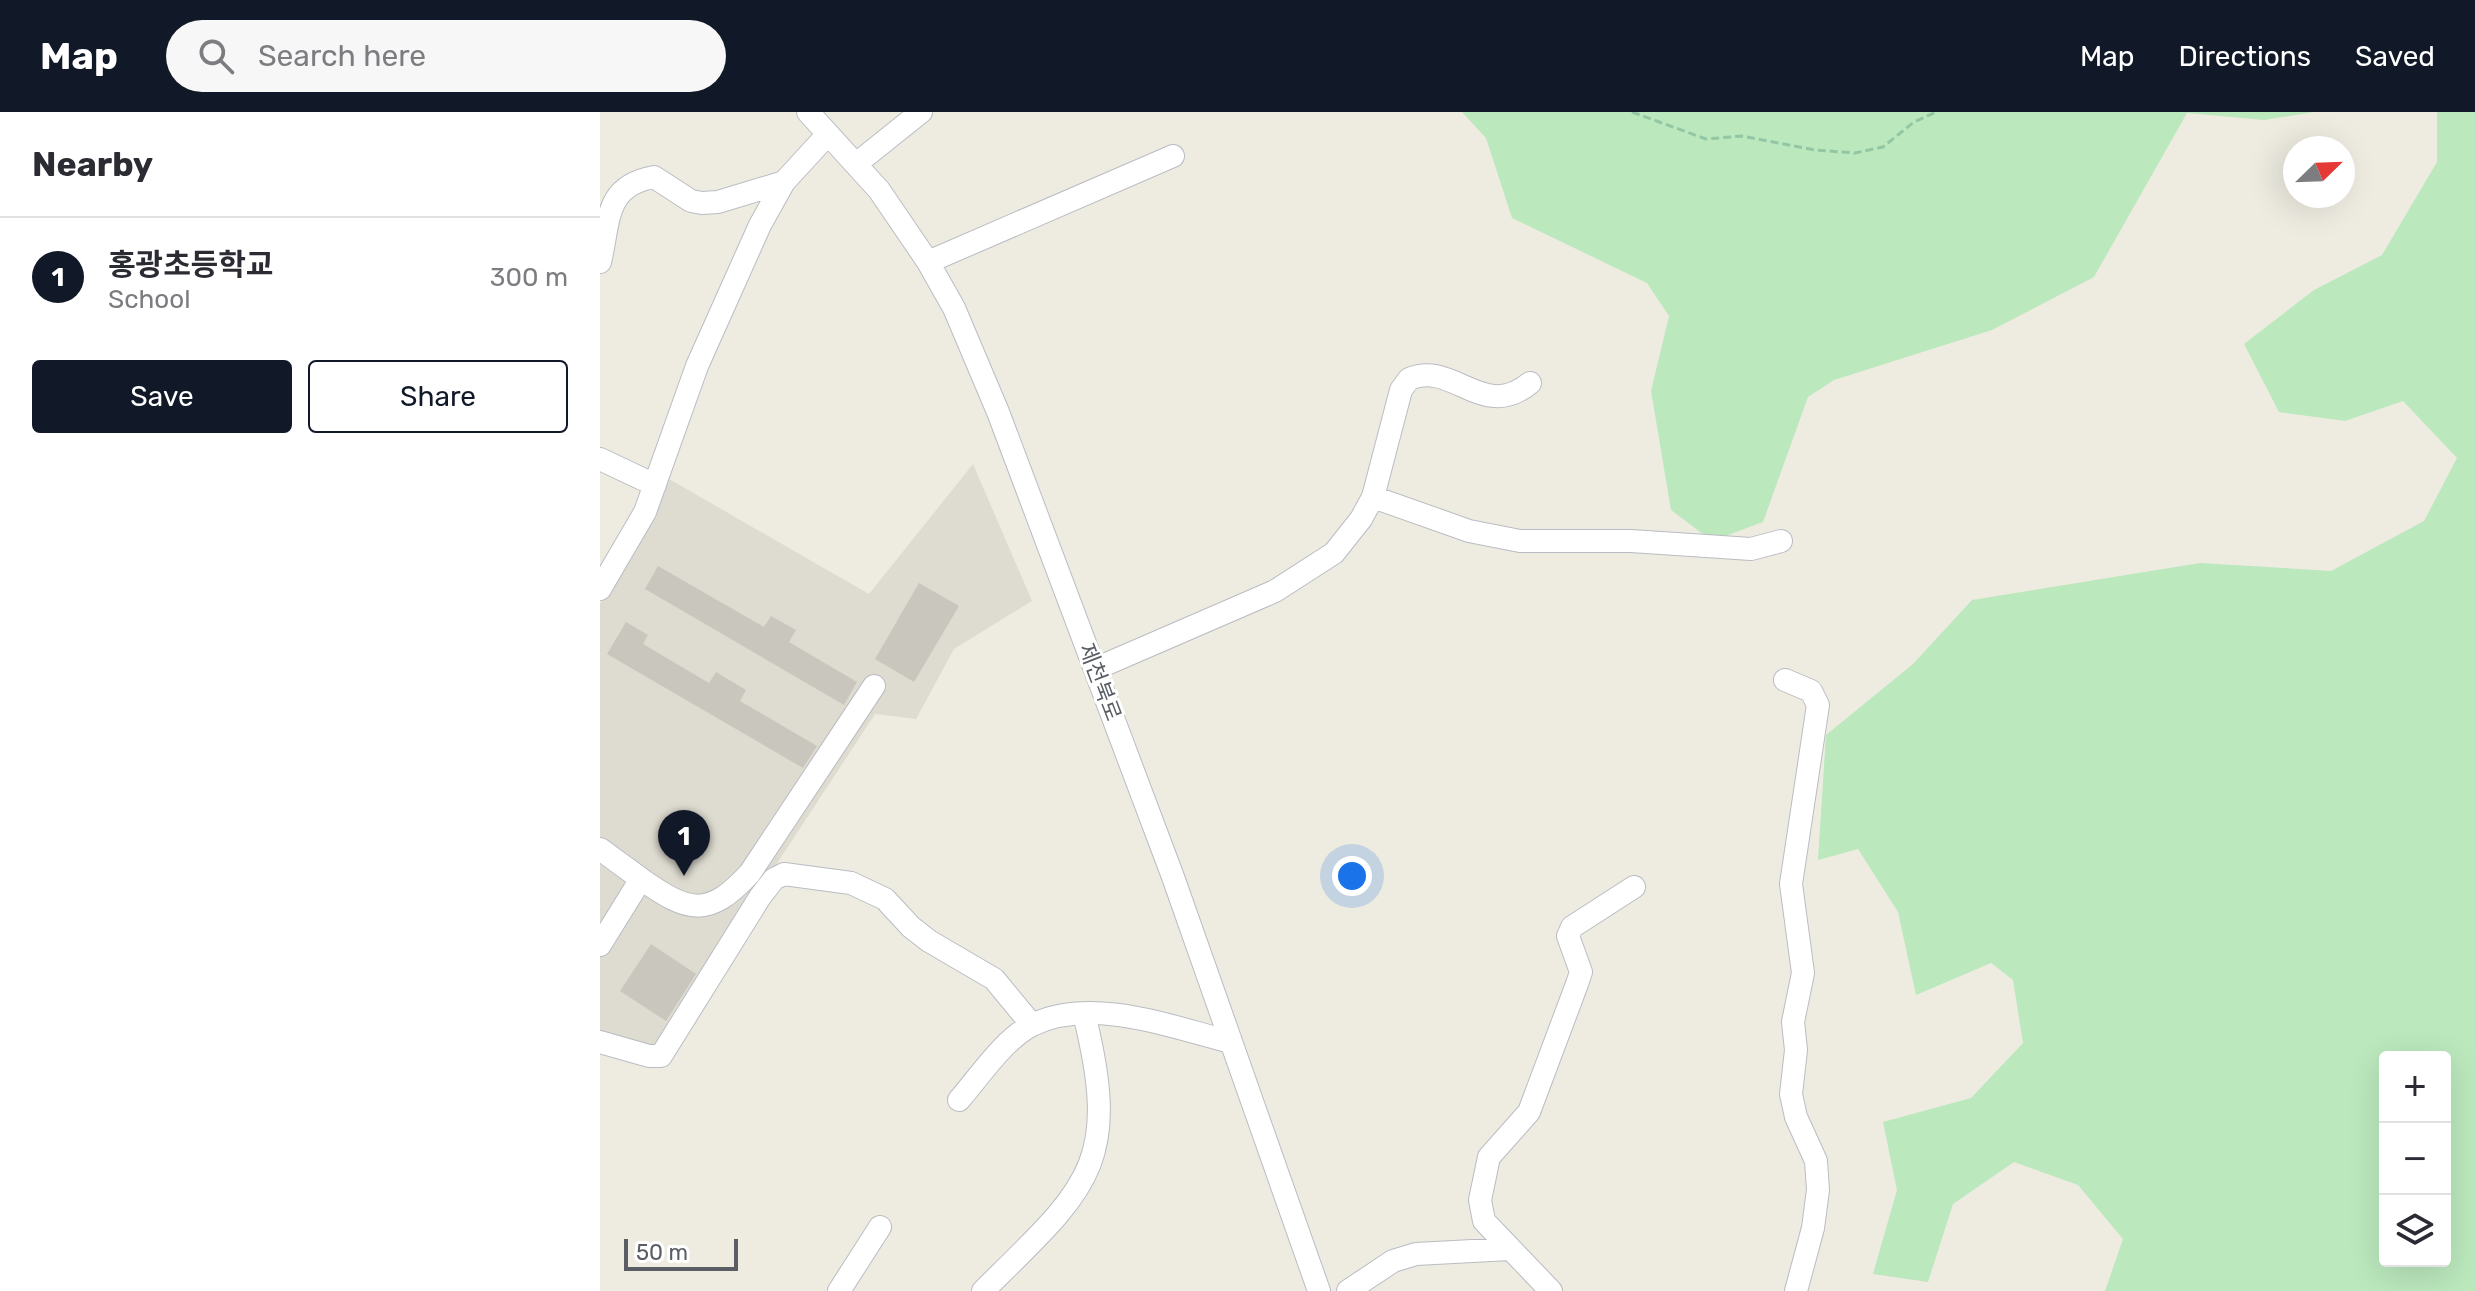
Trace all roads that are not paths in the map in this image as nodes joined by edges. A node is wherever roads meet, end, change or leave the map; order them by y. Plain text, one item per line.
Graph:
1 (808, 112) edge
2 (921, 112) edge
3 (828, 134) junction
4 (1173, 156) dead end
5 (856, 164) junction
6 (784, 182) junction
7 (600, 262) edge
8 (928, 262) junction
9 (1530, 383) dead end
10 (600, 459) edge
11 (655, 485) junction
12 (1373, 497) junction
13 (1781, 541) dead end
14 (600, 589) edge
15 (1095, 669) junction
16 (1785, 680) dead end
17 (874, 686) dead end
18 (600, 849) edge
19 (641, 879) junction
20 (1634, 887) dead end
21 (600, 945) edge
22 (1084, 1014) junction
23 (1032, 1025) junction
24 (600, 1042) edge
25 (1231, 1042) junction
26 (959, 1100) dead end
27 (880, 1227) dead end
28 (1510, 1249) junction
29 (839, 1291) edge
30 (983, 1291) edge
31 (1319, 1291) edge
32 (1348, 1291) edge
33 (1551, 1291) edge
34 (1796, 1291) edge

1 - 3 street, 제천북로
2 - 5 street
3 - 5 street, 제천북로
3 - 6 street
4 - 8 street
5 - 8 street, 제천북로
6 - 7 street
6 - 11 street
8 - 15 street, 제천북로
9 - 12 street
10 - 11 street
11 - 14 street
12 - 13 street
12 - 15 street
15 - 25 street, 제천북로
16 - 34 street
17 - 19 street
18 - 19 street
19 - 21 street
20 - 28 street
22 - 23 street
22 - 25 street
22 - 30 street
23 - 24 street
23 - 26 street
25 - 31 street, 제천북로
27 - 29 street
28 - 32 street
28 - 33 street

